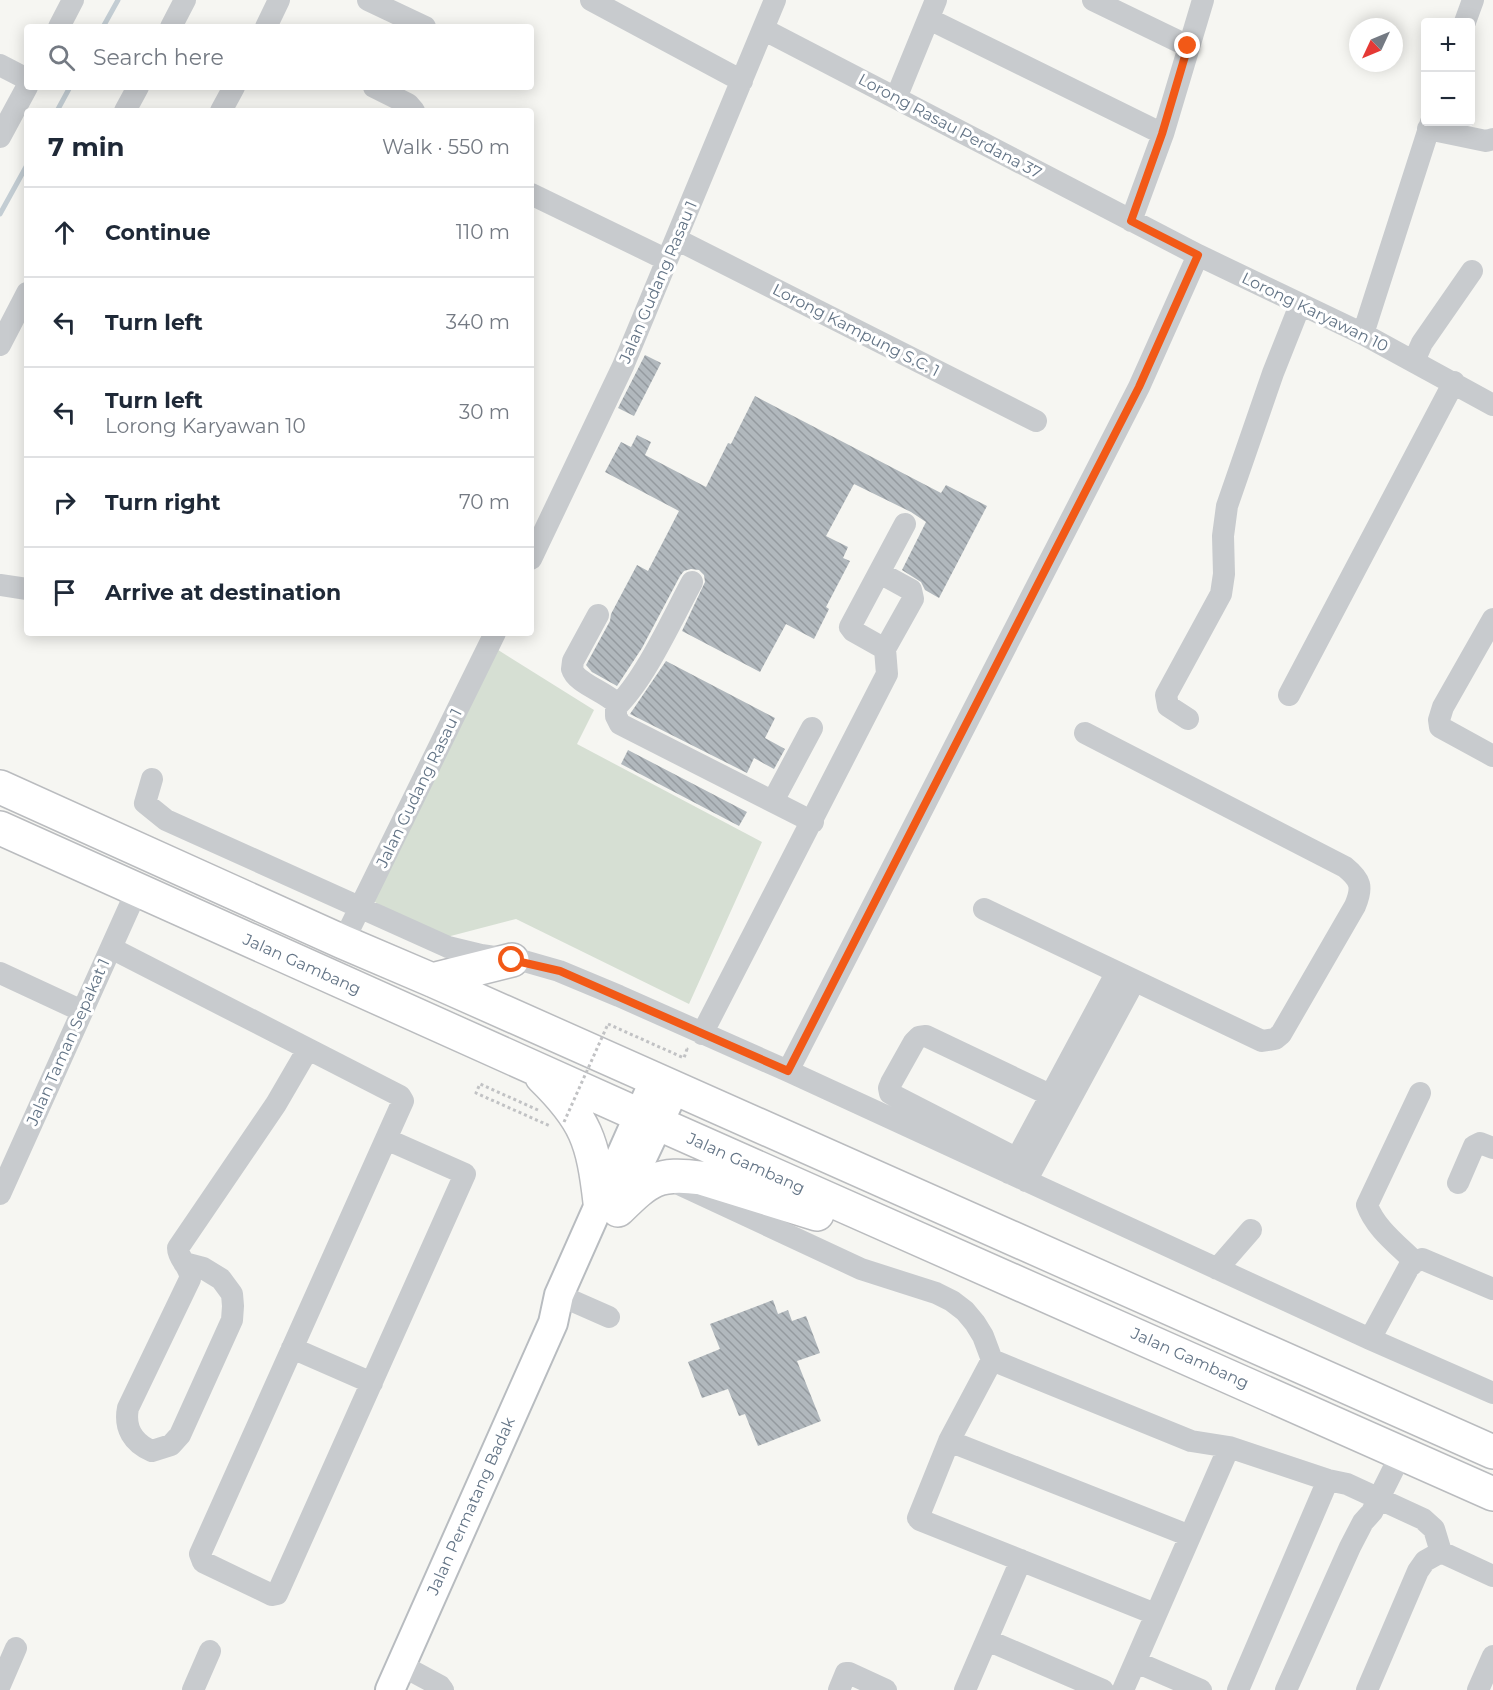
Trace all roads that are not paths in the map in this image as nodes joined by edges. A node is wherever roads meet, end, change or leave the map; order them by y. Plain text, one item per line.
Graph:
1 (73, 0) edge
2 (185, 0) edge
3 (279, 0) edge
4 (368, 0) edge
5 (591, 0) edge
6 (775, 0) edge
7 (1093, 0) edge
8 (1203, 0) edge
9 (1473, 0) edge
10 (933, 9) edge
11 (1466, 18) edge
12 (61, 24) edge
13 (173, 24) edge
14 (267, 24) edge
15 (419, 24) edge
16 (763, 28) junction
17 (1188, 46) junction
18 (0, 64) edge
19 (24, 77) edge
20 (742, 81) junction
21 (25, 90) edge
22 (136, 90) edge
23 (233, 90) edge
24 (380, 90) edge
25 (896, 98) junction
26 (411, 107) edge
27 (127, 108) edge
28 (225, 108) edge
29 (1429, 126) edge
30 (1433, 126) edge
31 (1162, 134) junction
32 (0, 136) edge
33 (1493, 139) edge
34 (534, 195) edge
35 (1134, 222) junction
36 (676, 239) junction
37 (1198, 255) junction
38 (667, 260) junction
39 (1472, 271) dead end
40 (24, 299) edge
41 (1300, 305) junction
42 (1363, 334) junction
43 (0, 345) edge
44 (1414, 361) junction
45 (1454, 382) junction
46 (1493, 405) edge
47 (1036, 421) dead end
48 (905, 524) dead end
49 (534, 553) edge
50 (880, 573) junction
51 (692, 582) dead end
52 (0, 585) edge
53 (24, 589) edge
54 (598, 615) dead end
55 (1493, 620) edge
56 (494, 636) edge
57 (885, 649) junction
58 (1289, 695) dead end
59 (616, 707) junction
60 (1188, 719) dead end
61 (812, 728) dead end
62 (1085, 733) dead end
63 (1493, 756) edge
64 (152, 779) dead end
65 (0, 787) edge
66 (773, 801) junction
67 (813, 822) junction
68 (0, 828) edge
69 (137, 890) junction
70 (360, 908) junction
71 (984, 909) dead end
72 (343, 942) junction
73 (111, 948) junction
74 (512, 960) junction
75 (0, 973) edge
76 (1125, 976) junction
77 (432, 980) junction
78 (82, 1011) junction
79 (702, 1034) junction
80 (308, 1049) junction
81 (532, 1067) junction
82 (788, 1071) junction
83 (665, 1084) junction
84 (1420, 1093) dead end
85 (1050, 1095) junction
86 (649, 1120) junction
87 (386, 1139) junction
88 (1484, 1147) edge
89 (1017, 1171) junction
90 (663, 1176) junction
91 (1458, 1183) dead end
92 (0, 1194) edge
93 (609, 1206) junction
94 (1251, 1230) dead end
95 (962, 1258) junction
96 (1415, 1262) junction
97 (184, 1263) junction
98 (1217, 1269) junction
99 (1493, 1289) edge
100 (561, 1306) junction
101 (609, 1317) dead end
102 (1370, 1339) junction
103 (292, 1348) junction
104 (992, 1360) junction
105 (372, 1383) junction
106 (1493, 1393) edge
107 (949, 1441) junction
108 (1229, 1447) junction
109 (1402, 1452) junction
110 (1493, 1452) edge
111 (1328, 1480) junction
112 (1493, 1494) edge
113 (1379, 1499) junction
114 (1190, 1536) junction
115 (1441, 1552) junction
116 (1021, 1560) junction
117 (1493, 1576) edge
118 (1155, 1614) junction
119 (987, 1640) junction
120 (16, 1648) dead end
121 (210, 1651) dead end
122 (1493, 1656) edge
123 (1136, 1662) junction
124 (395, 1678) edge
125 (842, 1682) edge
126 (0, 1685) edge
127 (193, 1690) edge
128 (443, 1690) edge
129 (886, 1690) edge
130 (965, 1690) edge
131 (1103, 1690) edge
132 (1123, 1690) edge
133 (1201, 1690) edge
134 (1238, 1690) edge
135 (1286, 1690) edge
136 (1367, 1690) edge
137 (1478, 1690) edge

1 - 12 street
2 - 13 street
3 - 14 street
4 - 15 street
5 - 20 street
6 - 16 street, Jalan Gudang Rasau 1
7 - 17 street
8 - 17 street
9 - 11 street
10 - 25 street
10 - 31 street
16 - 20 street, Jalan Gudang Rasau 1
16 - 25 street, Lorong Rasau Perdana 37
17 - 31 street
18 - 19 street
20 - 36 street, Jalan Gudang Rasau 1
21 - 32 street
22 - 27 street
23 - 28 street
24 - 26 street
25 - 35 street, Lorong Rasau Perdana 37
29 - 42 street
30 - 33 street
31 - 35 street
34 - 38 street
35 - 37 street, Lorong Karyawan 10
36 - 38 street, Jalan Gudang Rasau 1
36 - 47 street, Lorong Kampung S.C. 1
37 - 41 street, Lorong Karyawan 10
37 - 82 street
38 - 49 street, Jalan Gudang Rasau 1
39 - 44 street
40 - 43 street
41 - 42 street, Lorong Karyawan 10
41 - 60 street
42 - 44 street, Lorong Karyawan 10
44 - 45 street, Lorong Karyawan 10
45 - 46 street, Lorong Karyawan 10
45 - 58 street
48 - 50 street
50 - 57 street
50 - 57 street
51 - 59 street
52 - 53 street
54 - 59 street
55 - 63 street
56 - 70 street, Jalan Gudang Rasau 1
57 - 67 street
59 - 66 street
61 - 66 street
62 - 76 street
64 - 70 street
65 - 72 highway
66 - 67 street
67 - 79 street
68 - 69 highway, Jalan Gambang
69 - 73 street, Jalan Taman Sepakat 1
69 - 81 highway, Jalan Gambang
70 - 72 street, Jalan Gudang Rasau 1
70 - 74 street
71 - 76 street
72 - 77 highway
73 - 78 street, Jalan Taman Sepakat 1
73 - 80 street
74 - 77 highway
74 - 79 street
75 - 78 street
76 - 85 street
76 - 89 street
77 - 83 highway
78 - 92 street, Jalan Taman Sepakat 1
79 - 82 street
80 - 87 street
80 - 97 street
81 - 86 highway, Jalan Gambang
81 - 93 highway
82 - 89 street
83 - 86 main road, Jalan Permatang Badak
83 - 110 highway
84 - 96 street
85 - 89 street
85 - 89 street
86 - 93 main road, Jalan Permatang Badak
86 - 95 highway, Jalan Gambang
87 - 103 street
87 - 105 street
88 - 91 street
89 - 98 street
90 - 93 highway
90 - 95 highway
90 - 104 street
93 - 100 main road, Jalan Permatang Badak
94 - 98 street
95 - 109 highway, Jalan Gambang
96 - 99 street
96 - 102 street
97 - 97 street
98 - 102 street
100 - 101 street
100 - 124 main road, Jalan Permatang Badak
102 - 106 street
103 - 105 street
103 - 105 street
104 - 107 street
104 - 108 street
107 - 114 street
107 - 116 street
108 - 111 street
108 - 114 street
109 - 112 highway, Jalan Gambang
109 - 113 street
111 - 113 street
111 - 134 street
113 - 115 street
113 - 135 street
114 - 118 street
115 - 117 street
115 - 136 street
116 - 118 street
116 - 119 street
118 - 123 street
119 - 130 street
119 - 131 street
120 - 126 street
121 - 127 street
122 - 137 street
123 - 132 street
123 - 133 street
124 - 128 street
125 - 129 street

